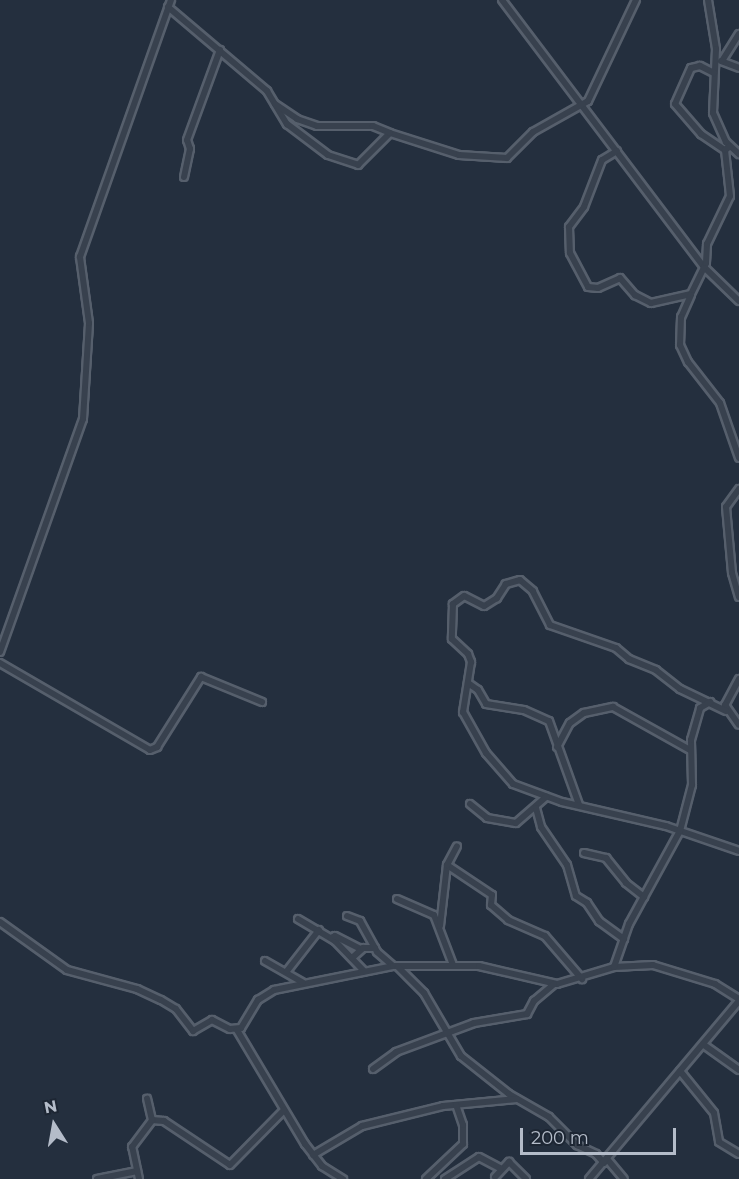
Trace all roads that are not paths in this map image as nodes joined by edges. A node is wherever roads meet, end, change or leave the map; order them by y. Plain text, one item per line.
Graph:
1 (171, 0) edge
2 (502, 0) edge
3 (636, 0) edge
4 (708, 0) edge
5 (168, 7) junction
6 (739, 34) edge
7 (220, 50) junction
8 (722, 61) junction
9 (715, 65) junction
10 (739, 68) edge
11 (714, 73) junction
12 (274, 104) junction
13 (581, 106) junction
14 (390, 133) junction
15 (727, 148) junction
16 (617, 151) junction
17 (739, 154) edge
18 (184, 177) dead end
19 (704, 267) junction
20 (692, 294) junction
21 (739, 301) edge
22 (739, 458) edge
23 (739, 489) edge
24 (736, 581) edge
25 (739, 597) edge
26 (0, 652) edge
27 (0, 663) edge
28 (739, 679) edge
29 (468, 683) junction
30 (262, 702) dead end
31 (710, 702) junction
32 (726, 711) junction
33 (739, 725) edge
34 (557, 747) junction
35 (690, 750) junction
36 (546, 797) junction
37 (470, 804) dead end
38 (579, 805) junction
39 (536, 808) junction
40 (680, 831) junction
41 (457, 846) dead end
42 (739, 851) edge
43 (584, 853) dead end
44 (447, 866) junction
45 (644, 897) junction
46 (397, 899) dead end
47 (347, 916) dead end
48 (298, 919) dead end
49 (0, 922) edge
50 (440, 926) junction
51 (319, 930) junction
52 (331, 938) junction
53 (624, 939) junction
54 (375, 948) junction
55 (361, 949) junction
56 (352, 958) junction
57 (265, 961) dead end
58 (453, 965) junction
59 (396, 966) junction
60 (614, 967) junction
61 (287, 971) junction
62 (364, 971) junction
63 (582, 979) junction
64 (302, 982) junction
65 (554, 984) junction
66 (739, 1000) edge
67 (237, 1030) junction
68 (446, 1035) junction
69 (704, 1045) junction
70 (374, 1069) dead end
71 (739, 1070) edge
72 (680, 1071) junction
73 (147, 1099) dead end
74 (517, 1099) junction
75 (456, 1105) junction
76 (284, 1110) junction
77 (152, 1120) junction
78 (739, 1154) edge
79 (314, 1155) junction
80 (605, 1161) junction
81 (500, 1168) junction
82 (137, 1171) junction
83 (495, 1177) dead end
84 (97, 1179) edge
85 (139, 1179) edge
86 (343, 1179) edge
87 (426, 1179) edge
88 (445, 1179) edge
89 (526, 1179) edge
90 (590, 1179) edge
91 (624, 1179) edge

1 - 5 street
2 - 13 street
3 - 13 street
4 - 9 street
5 - 7 street
5 - 26 street
6 - 8 street
7 - 12 street
7 - 18 street
8 - 9 street
8 - 10 street
9 - 11 street
11 - 15 street
11 - 15 street
12 - 14 street
12 - 14 street
13 - 14 street
13 - 16 street
15 - 17 street
15 - 19 street
16 - 19 street
16 - 20 street
19 - 20 street
19 - 21 street
20 - 22 street
23 - 24 street
24 - 25 street
27 - 30 street
28 - 32 street
29 - 31 street
29 - 34 street
29 - 36 street
31 - 32 street
31 - 35 street
32 - 33 street
34 - 35 street
34 - 38 street
35 - 40 street
36 - 38 street
36 - 39 street
37 - 39 street
38 - 40 street
39 - 53 street
40 - 42 street
40 - 45 street
41 - 44 street
43 - 45 street
44 - 50 street
44 - 63 street
45 - 53 street
46 - 50 street
47 - 54 street
48 - 51 street
49 - 67 street
50 - 58 street
51 - 52 street
51 - 61 street
52 - 55 street
52 - 56 street
53 - 60 street
54 - 55 street
54 - 59 street
55 - 56 street
56 - 62 street
57 - 61 street
58 - 59 street
58 - 65 street
59 - 62 street
59 - 68 street
60 - 63 street
60 - 66 street
61 - 64 street
62 - 64 street
63 - 65 street
64 - 67 street
65 - 68 street
66 - 69 street
67 - 76 street
68 - 70 street
68 - 74 street
69 - 71 street
69 - 72 street
72 - 78 street
72 - 80 street
73 - 77 street
74 - 75 street
74 - 80 street
75 - 79 street
75 - 87 street
76 - 77 street
76 - 79 street
77 - 82 street
79 - 86 street
80 - 90 street
80 - 91 street
81 - 83 street
81 - 88 street
81 - 89 street
82 - 84 street
82 - 85 street

